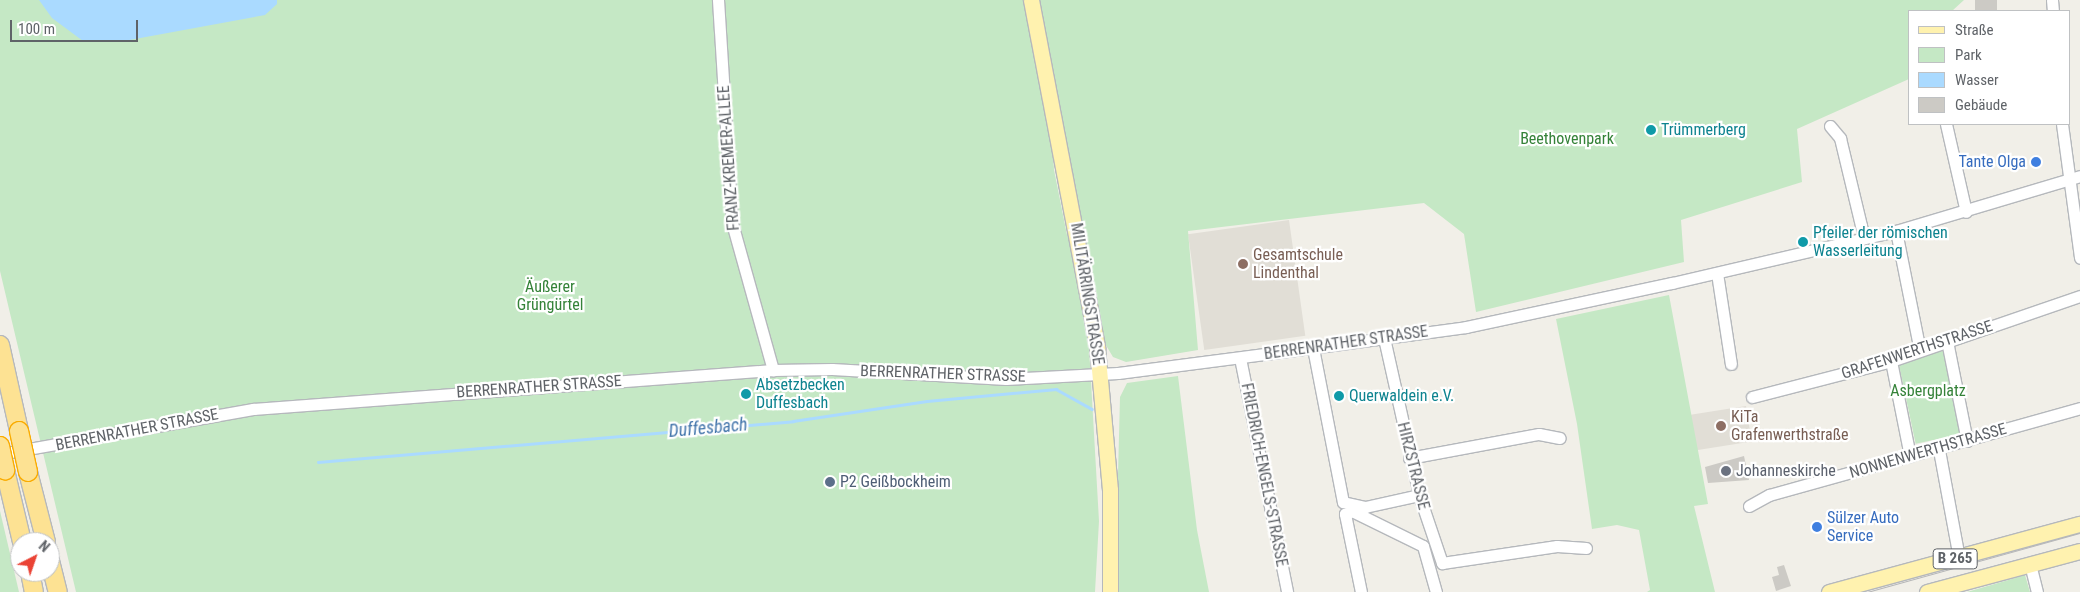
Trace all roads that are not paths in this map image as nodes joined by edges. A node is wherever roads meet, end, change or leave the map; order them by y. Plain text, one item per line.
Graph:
1 (718, 0) edge
2 (1031, 0) edge
3 (1946, 125) edge
4 (2062, 125) edge
5 (1830, 126) dead end
6 (2080, 176) edge
7 (2067, 180) junction
8 (1966, 212) junction
9 (1896, 231) junction
10 (1864, 238) junction
11 (2080, 258) edge
12 (1717, 273) junction
13 (2080, 296) edge
14 (1384, 338) junction
15 (1947, 341) junction
16 (1919, 345) junction
17 (0, 346) edge
18 (1313, 348) junction
19 (1240, 358) junction
20 (1891, 361) junction
21 (1731, 364) dead end
22 (773, 370) junction
23 (1100, 374) junction
24 (1752, 397) dead end
25 (2080, 408) edge
26 (1560, 438) dead end
27 (1967, 441) junction
28 (0, 446) edge
29 (1939, 450) junction
30 (1910, 456) junction
31 (1409, 458) junction
32 (3, 462) edge
33 (1419, 495) junction
34 (1749, 506) dead end
35 (2080, 524) edge
36 (20, 532) edge
37 (43, 532) edge
38 (1586, 548) dead end
39 (2080, 551) edge
40 (1959, 558) junction
41 (2030, 564) junction
42 (1110, 592) edge
43 (1287, 592) edge
44 (1361, 592) edge
45 (1436, 592) edge
46 (1828, 592) edge
47 (1927, 592) edge
48 (2037, 592) edge

1 - 22 street, FRANZ-KREMER-ALLEE
2 - 23 main road, MILITÄRRINGSTRASSE
3 - 8 street
4 - 7 street
5 - 10 street
6 - 7 street, BERRENRATHER STRASSE
7 - 8 street, BERRENRATHER STRASSE
7 - 11 street
8 - 9 street, BERRENRATHER STRASSE
9 - 10 street, BERRENRATHER STRASSE
9 - 16 street
10 - 12 street, BERRENRATHER STRASSE
12 - 14 street, BERRENRATHER STRASSE
12 - 21 street
13 - 15 street, GRAFENWERTHSTRASSE
14 - 18 street, BERRENRATHER STRASSE
14 - 31 street, HIRZSTRASSE
15 - 16 street, GRAFENWERTHSTRASSE
15 - 27 street
16 - 20 street, GRAFENWERTHSTRASSE
17 - 37 highway, bridge
18 - 19 street, BERRENRATHER STRASSE
18 - 33 street
19 - 23 street, BERRENRATHER STRASSE
19 - 43 street, FRIEDRICH-ENGELS-STRASSE
20 - 24 street, GRAFENWERTHSTRASSE
20 - 30 street
22 - 23 street, BERRENRATHER STRASSE
22 - 32 street, BERRENRATHER STRASSE
23 - 42 main road, MILITÄRRINGSTRASSE
25 - 27 street, NONNENWERTHSTRASSE
26 - 31 street
27 - 29 street, NONNENWERTHSTRASSE
28 - 32 highway, bridge
29 - 30 street, NONNENWERTHSTRASSE
29 - 40 street
30 - 34 street, NONNENWERTHSTRASSE
31 - 33 street, HIRZSTRASSE
32 - 36 highway
33 - 38 street, HIRZSTRASSE
35 - 40 main road, B 265
39 - 41 main road, B 265
40 - 46 main road, B 265
41 - 47 main road, B 265
41 - 48 street
44 - 45 street

